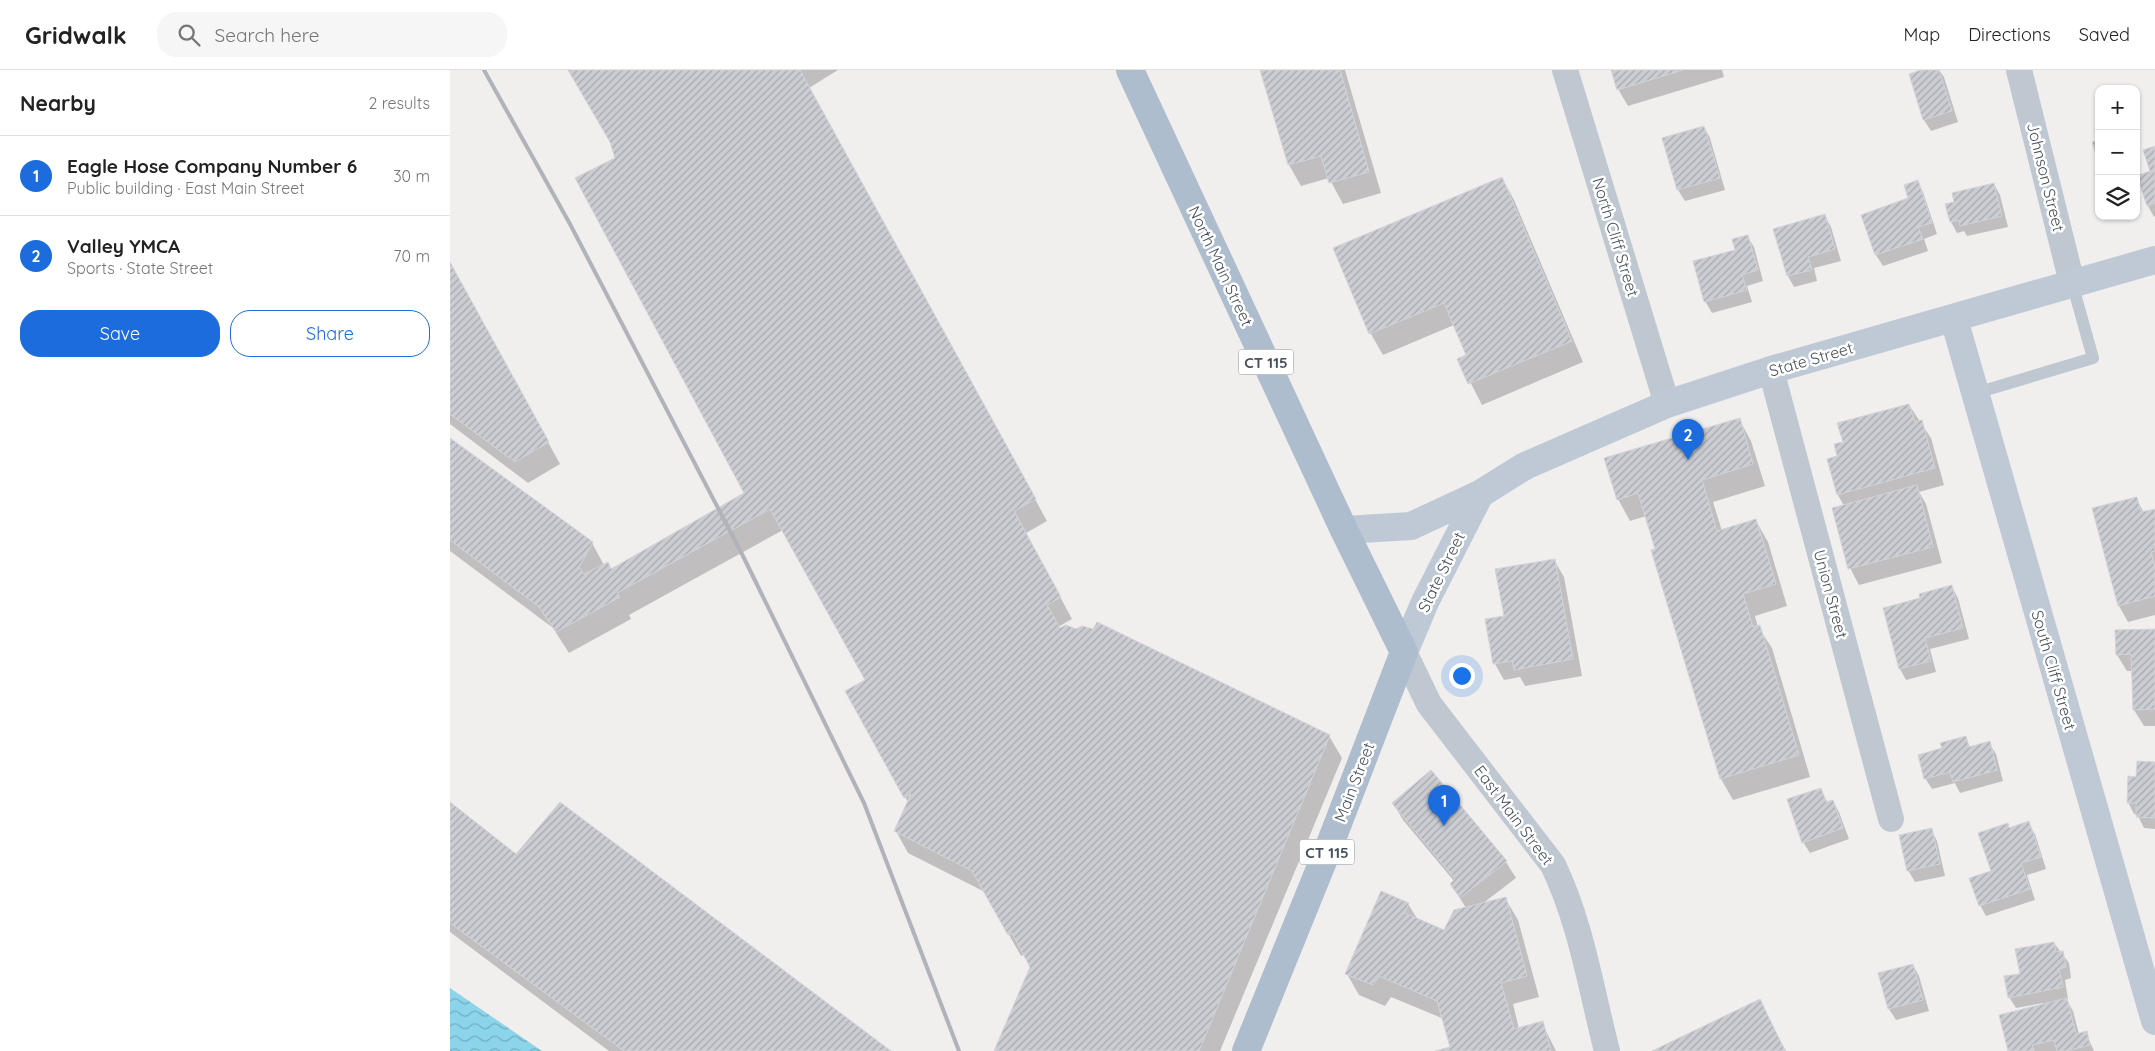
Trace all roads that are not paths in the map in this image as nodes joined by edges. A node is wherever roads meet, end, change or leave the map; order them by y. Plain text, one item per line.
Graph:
1 (1130, 70) edge
2 (1565, 70) edge
3 (2019, 70) edge
4 (2155, 260) edge
5 (2072, 283) junction
6 (1954, 319) junction
7 (1771, 370) junction
8 (1976, 393) junction
9 (1667, 404) junction
10 (1480, 494) junction
11 (1344, 530) junction
12 (1404, 652) junction
13 (1891, 819) dead end
14 (2148, 972) edge
15 (2155, 1021) edge
16 (1246, 1051) edge
17 (1607, 1051) edge

1 - 11 main road, North Main Street / CT 115
2 - 9 street, North Cliff Street
3 - 5 street, Johnson Street
4 - 5 main road, State Street
5 - 6 main road, State Street
5 - 8 lane
6 - 7 main road, State Street
6 - 8 main road, South Cliff Street
7 - 9 main road, State Street
7 - 13 street, Union Street
8 - 14 main road, South Cliff Street
9 - 10 main road, State Street
10 - 11 main road, State Street
10 - 12 main road, State Street
11 - 12 main road, North Main Street / CT 115
12 - 16 main road, Main Street / CT 115
12 - 17 street, East Main Street
14 - 15 main road, South Cliff Street

